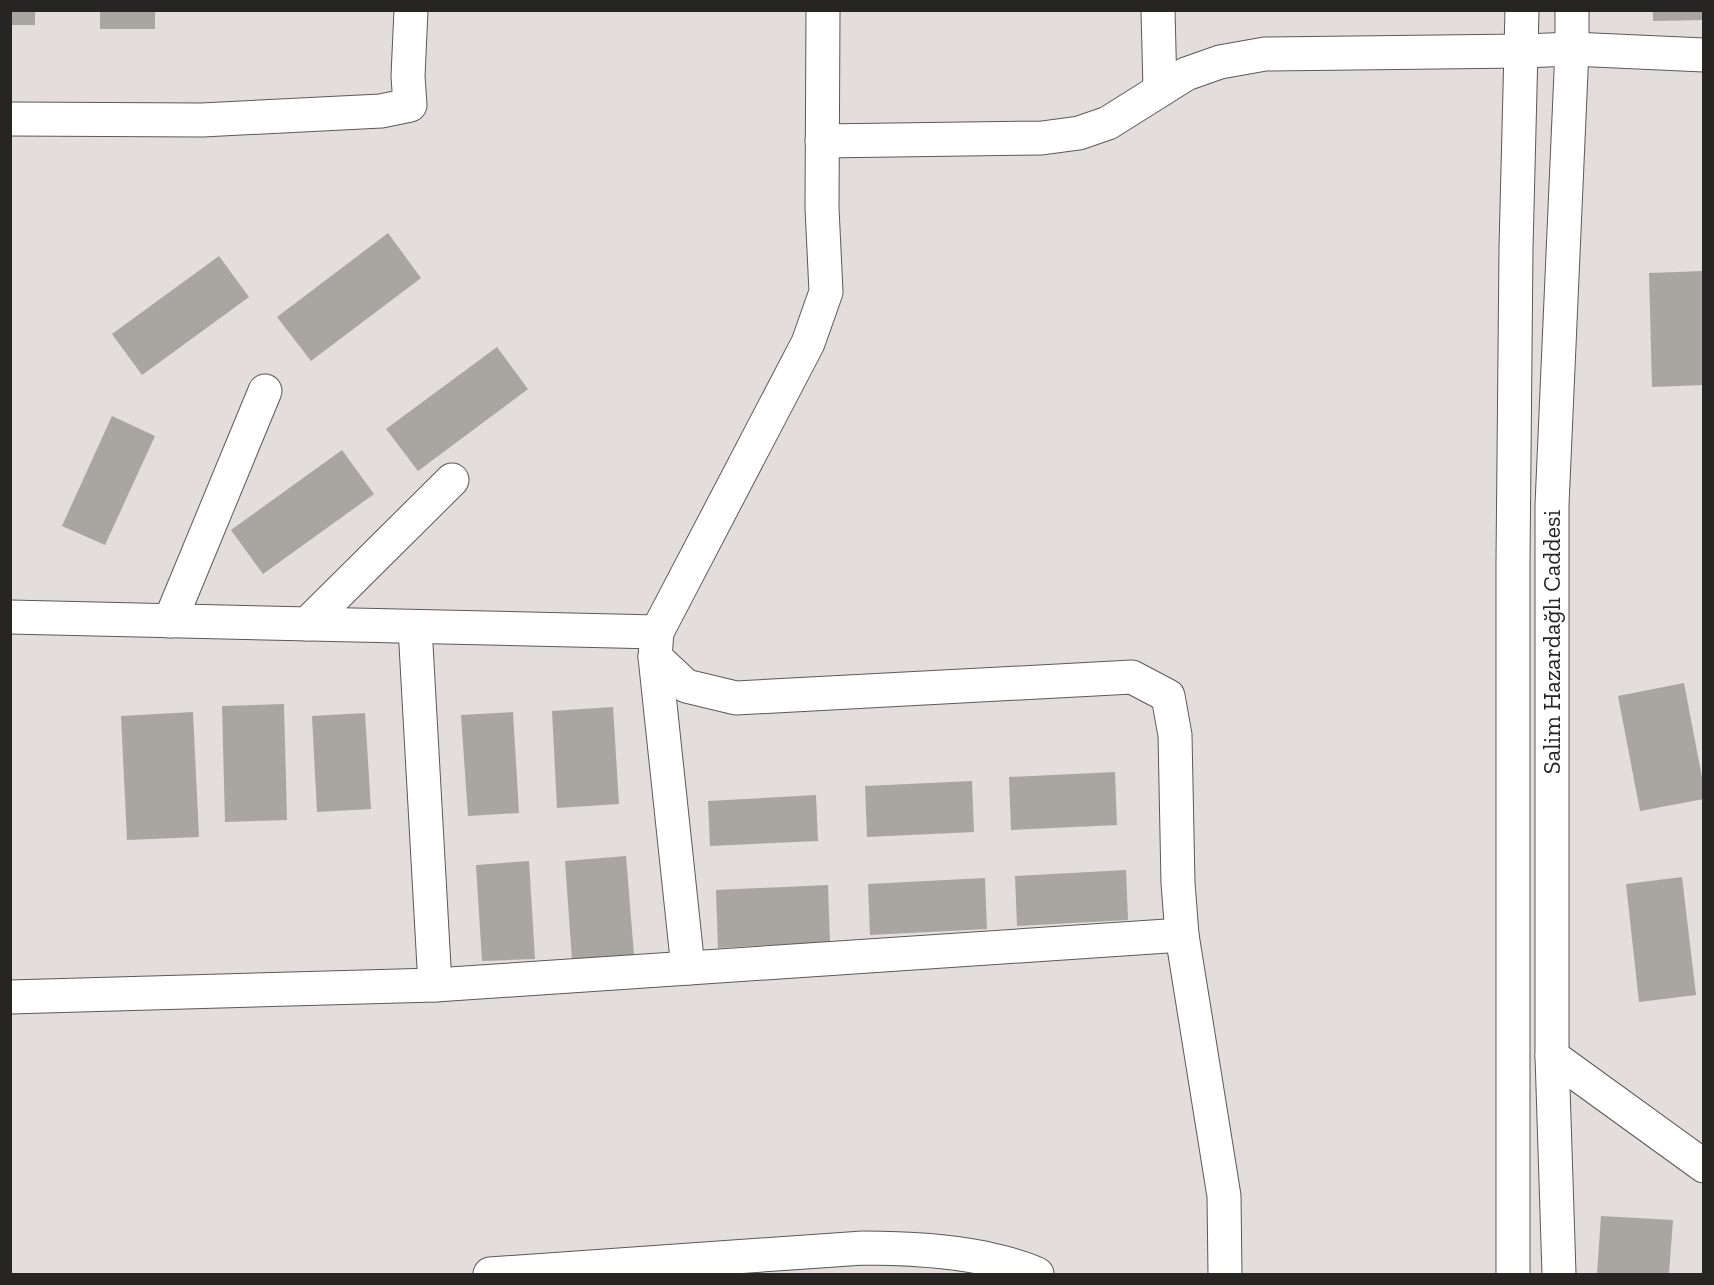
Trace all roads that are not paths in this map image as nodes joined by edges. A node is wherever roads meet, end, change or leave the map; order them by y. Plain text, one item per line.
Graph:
1 (411, 10) edge
2 (823, 10) edge
3 (1158, 10) edge
4 (1522, 10) edge
5 (1572, 10) edge
6 (1572, 49) junction
7 (1522, 51) junction
8 (1704, 55) edge
9 (1160, 90) junction
10 (10, 119) edge
11 (822, 141) junction
12 (265, 391) dead end
13 (452, 480) dead end
14 (10, 617) edge
15 (170, 621) junction
16 (307, 624) junction
17 (415, 627) junction
18 (656, 645) junction
19 (1182, 935) junction
20 (688, 968) junction
21 (435, 985) junction
22 (10, 997) edge
23 (1551, 1056) junction
24 (1704, 1166) edge
25 (490, 1275) edge
26 (1037, 1275) edge
27 (1225, 1275) edge
28 (1513, 1275) edge
29 (1559, 1275) edge

1 - 10 street
2 - 11 street
3 - 9 street
4 - 7 street, Salim Hazardağlı Caddesi
5 - 6 street, Salim Hazardağlı Caddesi
6 - 7 street
6 - 8 street
6 - 23 street, Salim Hazardağlı Caddesi
7 - 9 street
7 - 28 street, Salim Hazardağlı Caddesi
9 - 11 street
11 - 18 street
12 - 15 street
13 - 16 street
14 - 15 street
15 - 16 street
16 - 17 street
17 - 18 street
17 - 21 street
18 - 19 street
18 - 20 street
19 - 20 street
19 - 27 street
20 - 21 street
21 - 22 street
23 - 24 street
23 - 29 street, Salim Hazardağlı Caddesi
25 - 26 street

